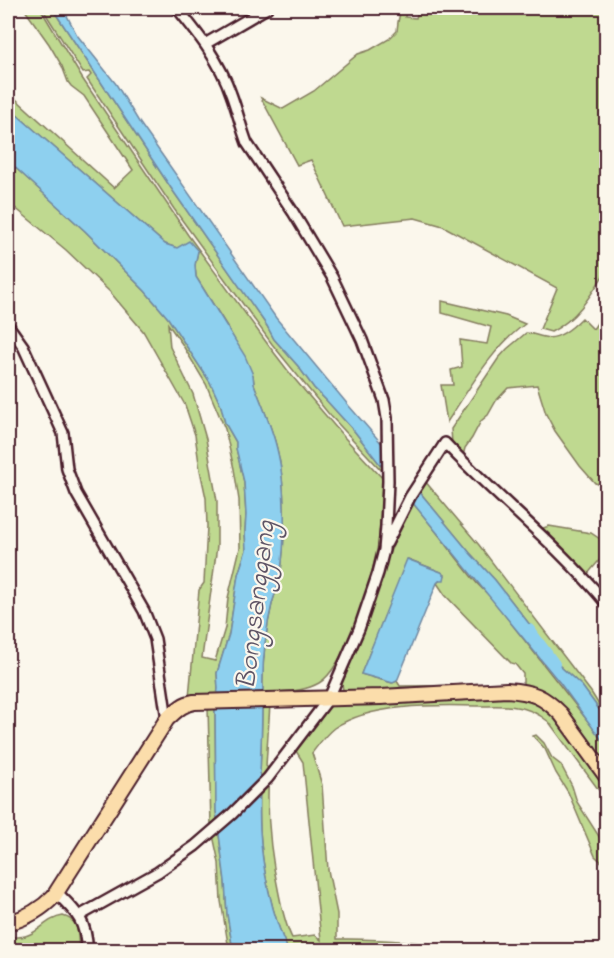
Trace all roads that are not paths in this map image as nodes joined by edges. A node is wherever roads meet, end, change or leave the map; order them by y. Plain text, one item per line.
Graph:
1 (177, 8) edge
2 (267, 8) edge
3 (205, 44) junction
4 (8, 325) edge
5 (384, 550) junction
6 (606, 603) edge
7 (329, 698) junction
8 (168, 720) junction
9 (606, 777) edge
10 (56, 892) junction
11 (79, 916) junction
12 (8, 923) edge
13 (87, 951) edge

1 - 3 street
2 - 3 street
3 - 5 street
4 - 8 street
5 - 6 street
5 - 7 street
7 - 8 main road
7 - 9 main road
7 - 11 street
8 - 10 main road
10 - 11 street
10 - 12 main road
11 - 13 street

